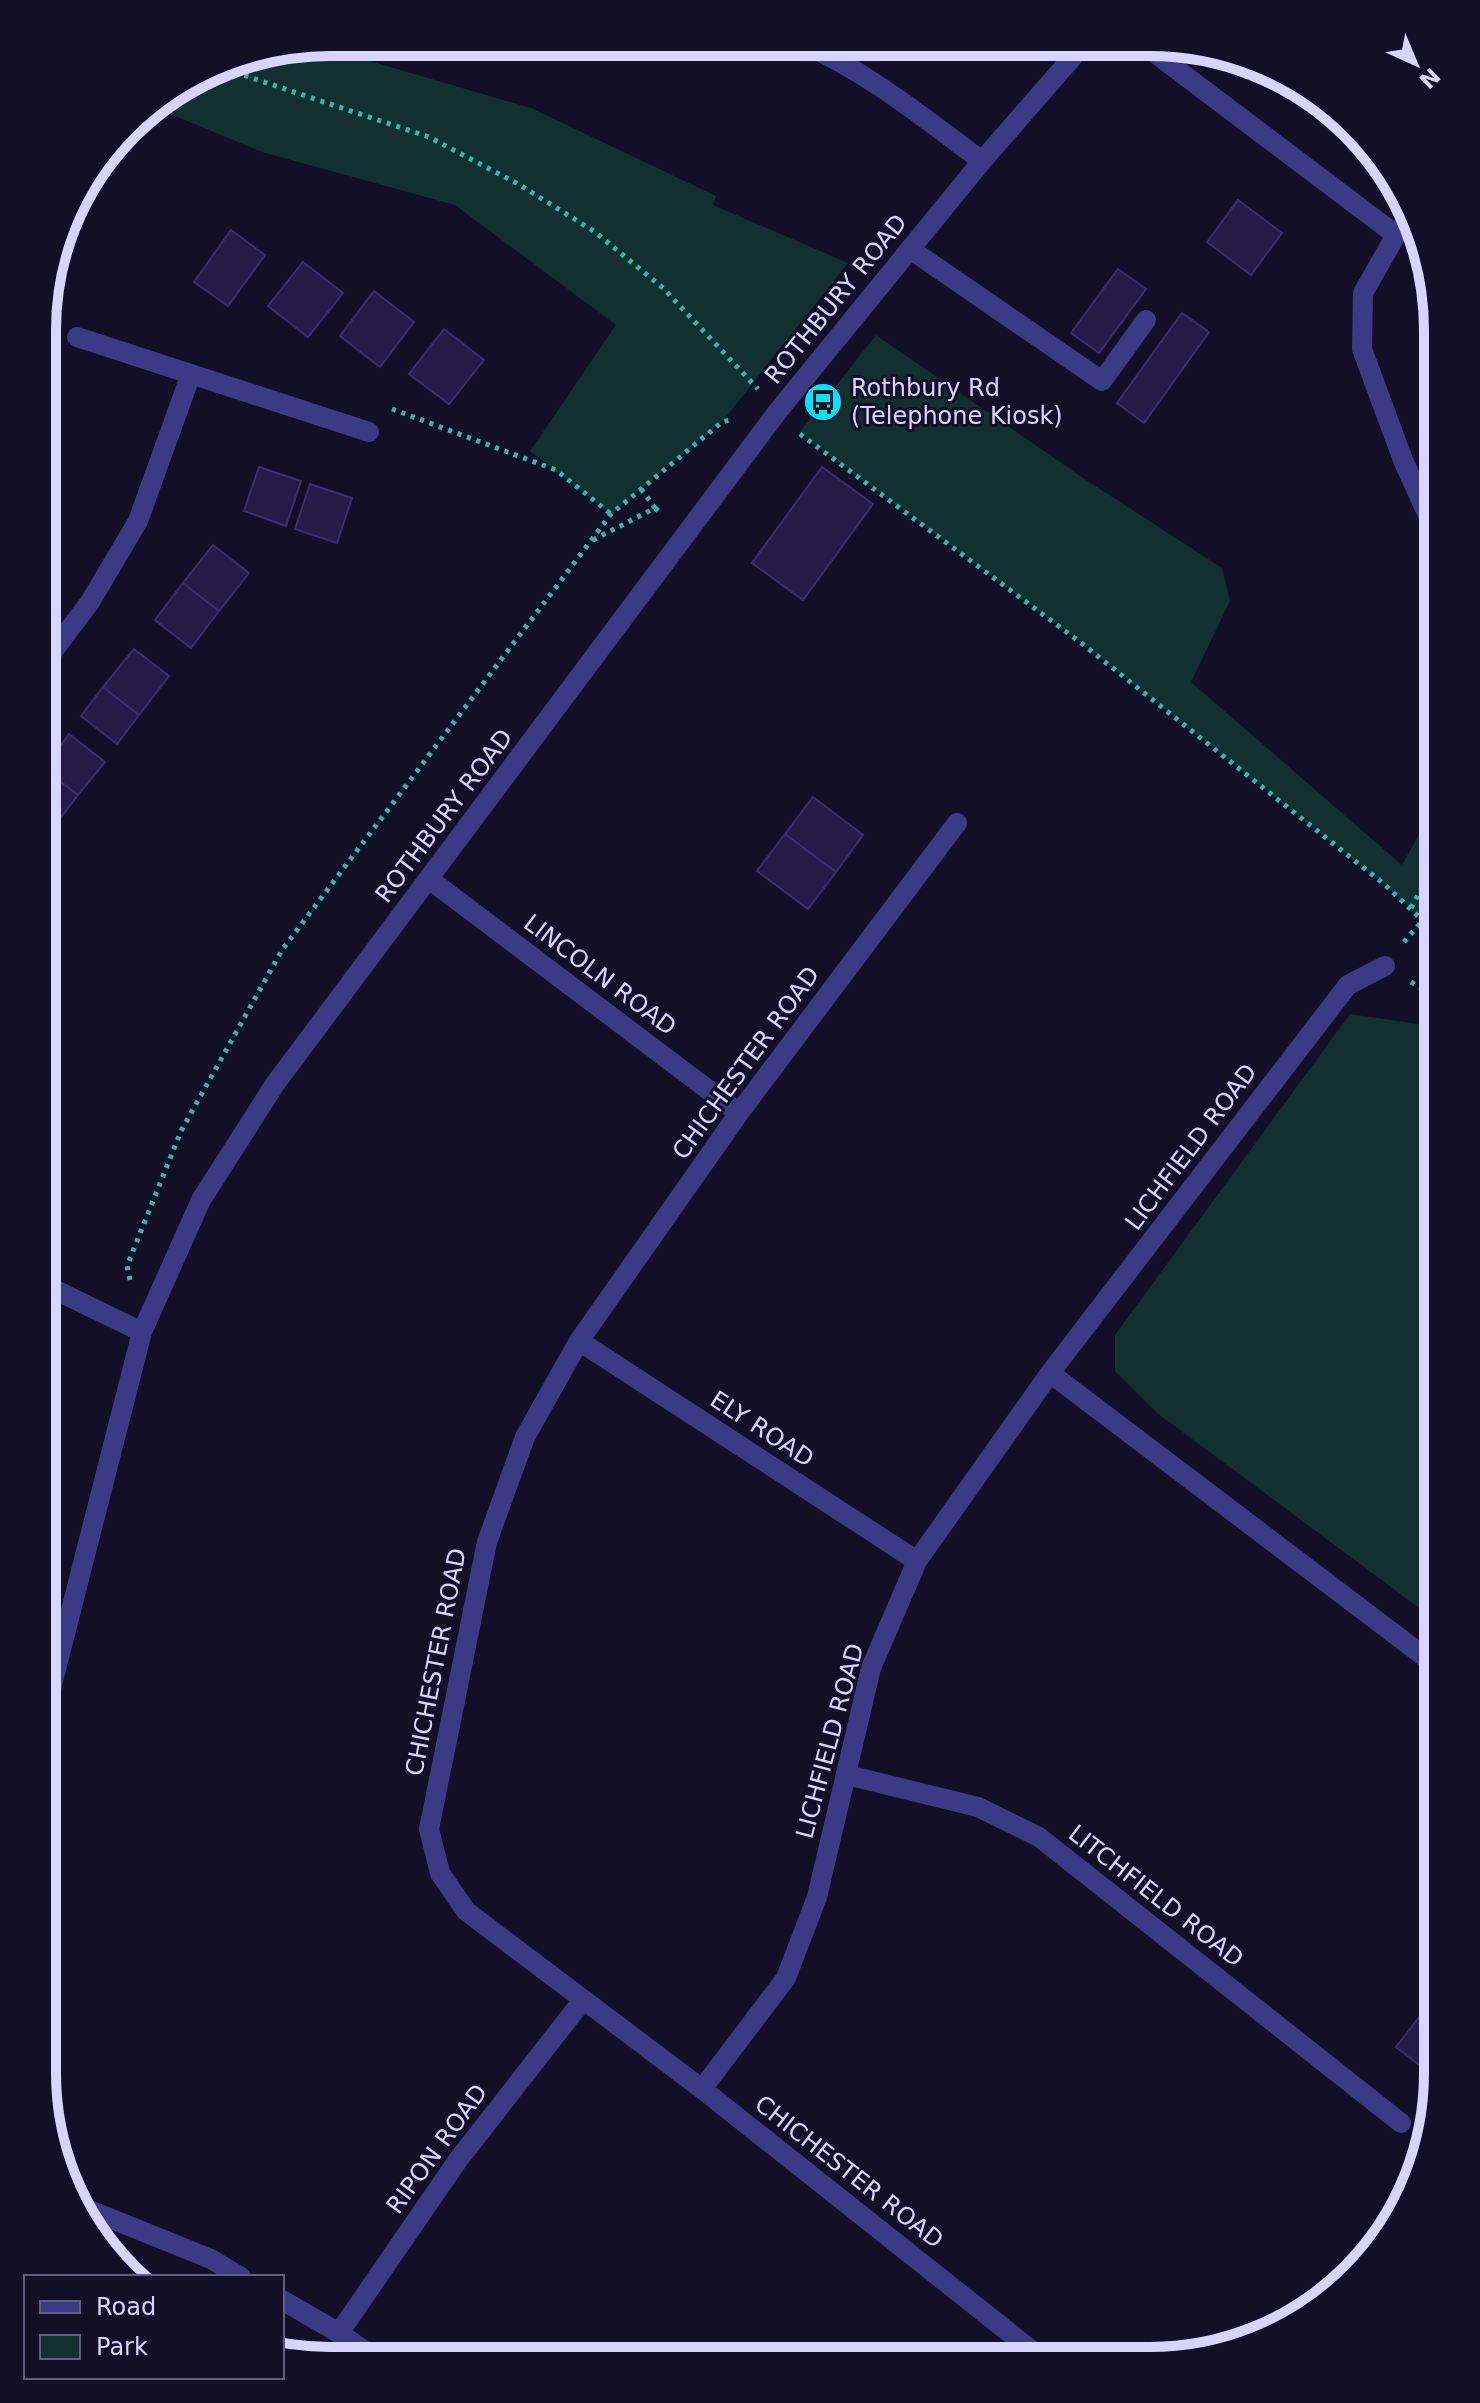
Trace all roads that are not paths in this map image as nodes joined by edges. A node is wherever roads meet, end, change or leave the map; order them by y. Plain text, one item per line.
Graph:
1 (829, 56) edge
2 (1073, 56) edge
3 (1160, 57) edge
4 (982, 161) junction
5 (1403, 226) edge
6 (1396, 235) junction
7 (910, 249) junction
8 (1146, 320) dead end
9 (77, 337) dead end
10 (191, 374) junction
11 (369, 432) road end
12 (1424, 506) edge
13 (56, 647) edge
14 (957, 823) dead end
15 (429, 879) junction
16 (1385, 966) dead end
17 (739, 1113) junction
18 (56, 1290) edge
19 (142, 1332) junction
20 (579, 1341) junction
21 (1050, 1373) junction
22 (917, 1561) junction
23 (1423, 1656) edge
24 (56, 1670) edge
25 (847, 1775) junction
26 (583, 2000) junction
27 (702, 2089) junction
28 (1401, 2123) dead end
29 (94, 2212) edge
30 (238, 2275) edge
31 (284, 2301) edge
32 (339, 2333) junction
33 (359, 2347) edge
34 (1027, 2347) edge

1 - 4 street
2 - 4 street, ROTHBURY ROAD
3 - 6 street
4 - 7 street, ROTHBURY ROAD
5 - 6 street
6 - 12 street
7 - 8 street
7 - 15 street, ROTHBURY ROAD
9 - 10 street
10 - 11 street
10 - 13 street
14 - 17 street, CHICHESTER ROAD
15 - 17 street, LINCOLN ROAD
15 - 19 street, ROTHBURY ROAD
16 - 21 street, LICHFIELD ROAD
17 - 20 street, CHICHESTER ROAD
18 - 19 street
19 - 24 street, ROTHBURY ROAD
20 - 22 street, ELY ROAD
20 - 26 street, CHICHESTER ROAD
21 - 22 street, LICHFIELD ROAD
21 - 23 street
22 - 25 street, LICHFIELD ROAD
25 - 27 street, LICHFIELD ROAD
25 - 28 street, LITCHFIELD ROAD
26 - 27 street, CHICHESTER ROAD
26 - 32 street, RIPON ROAD
27 - 34 street, CHICHESTER ROAD
29 - 30 street
31 - 32 street
32 - 33 street

